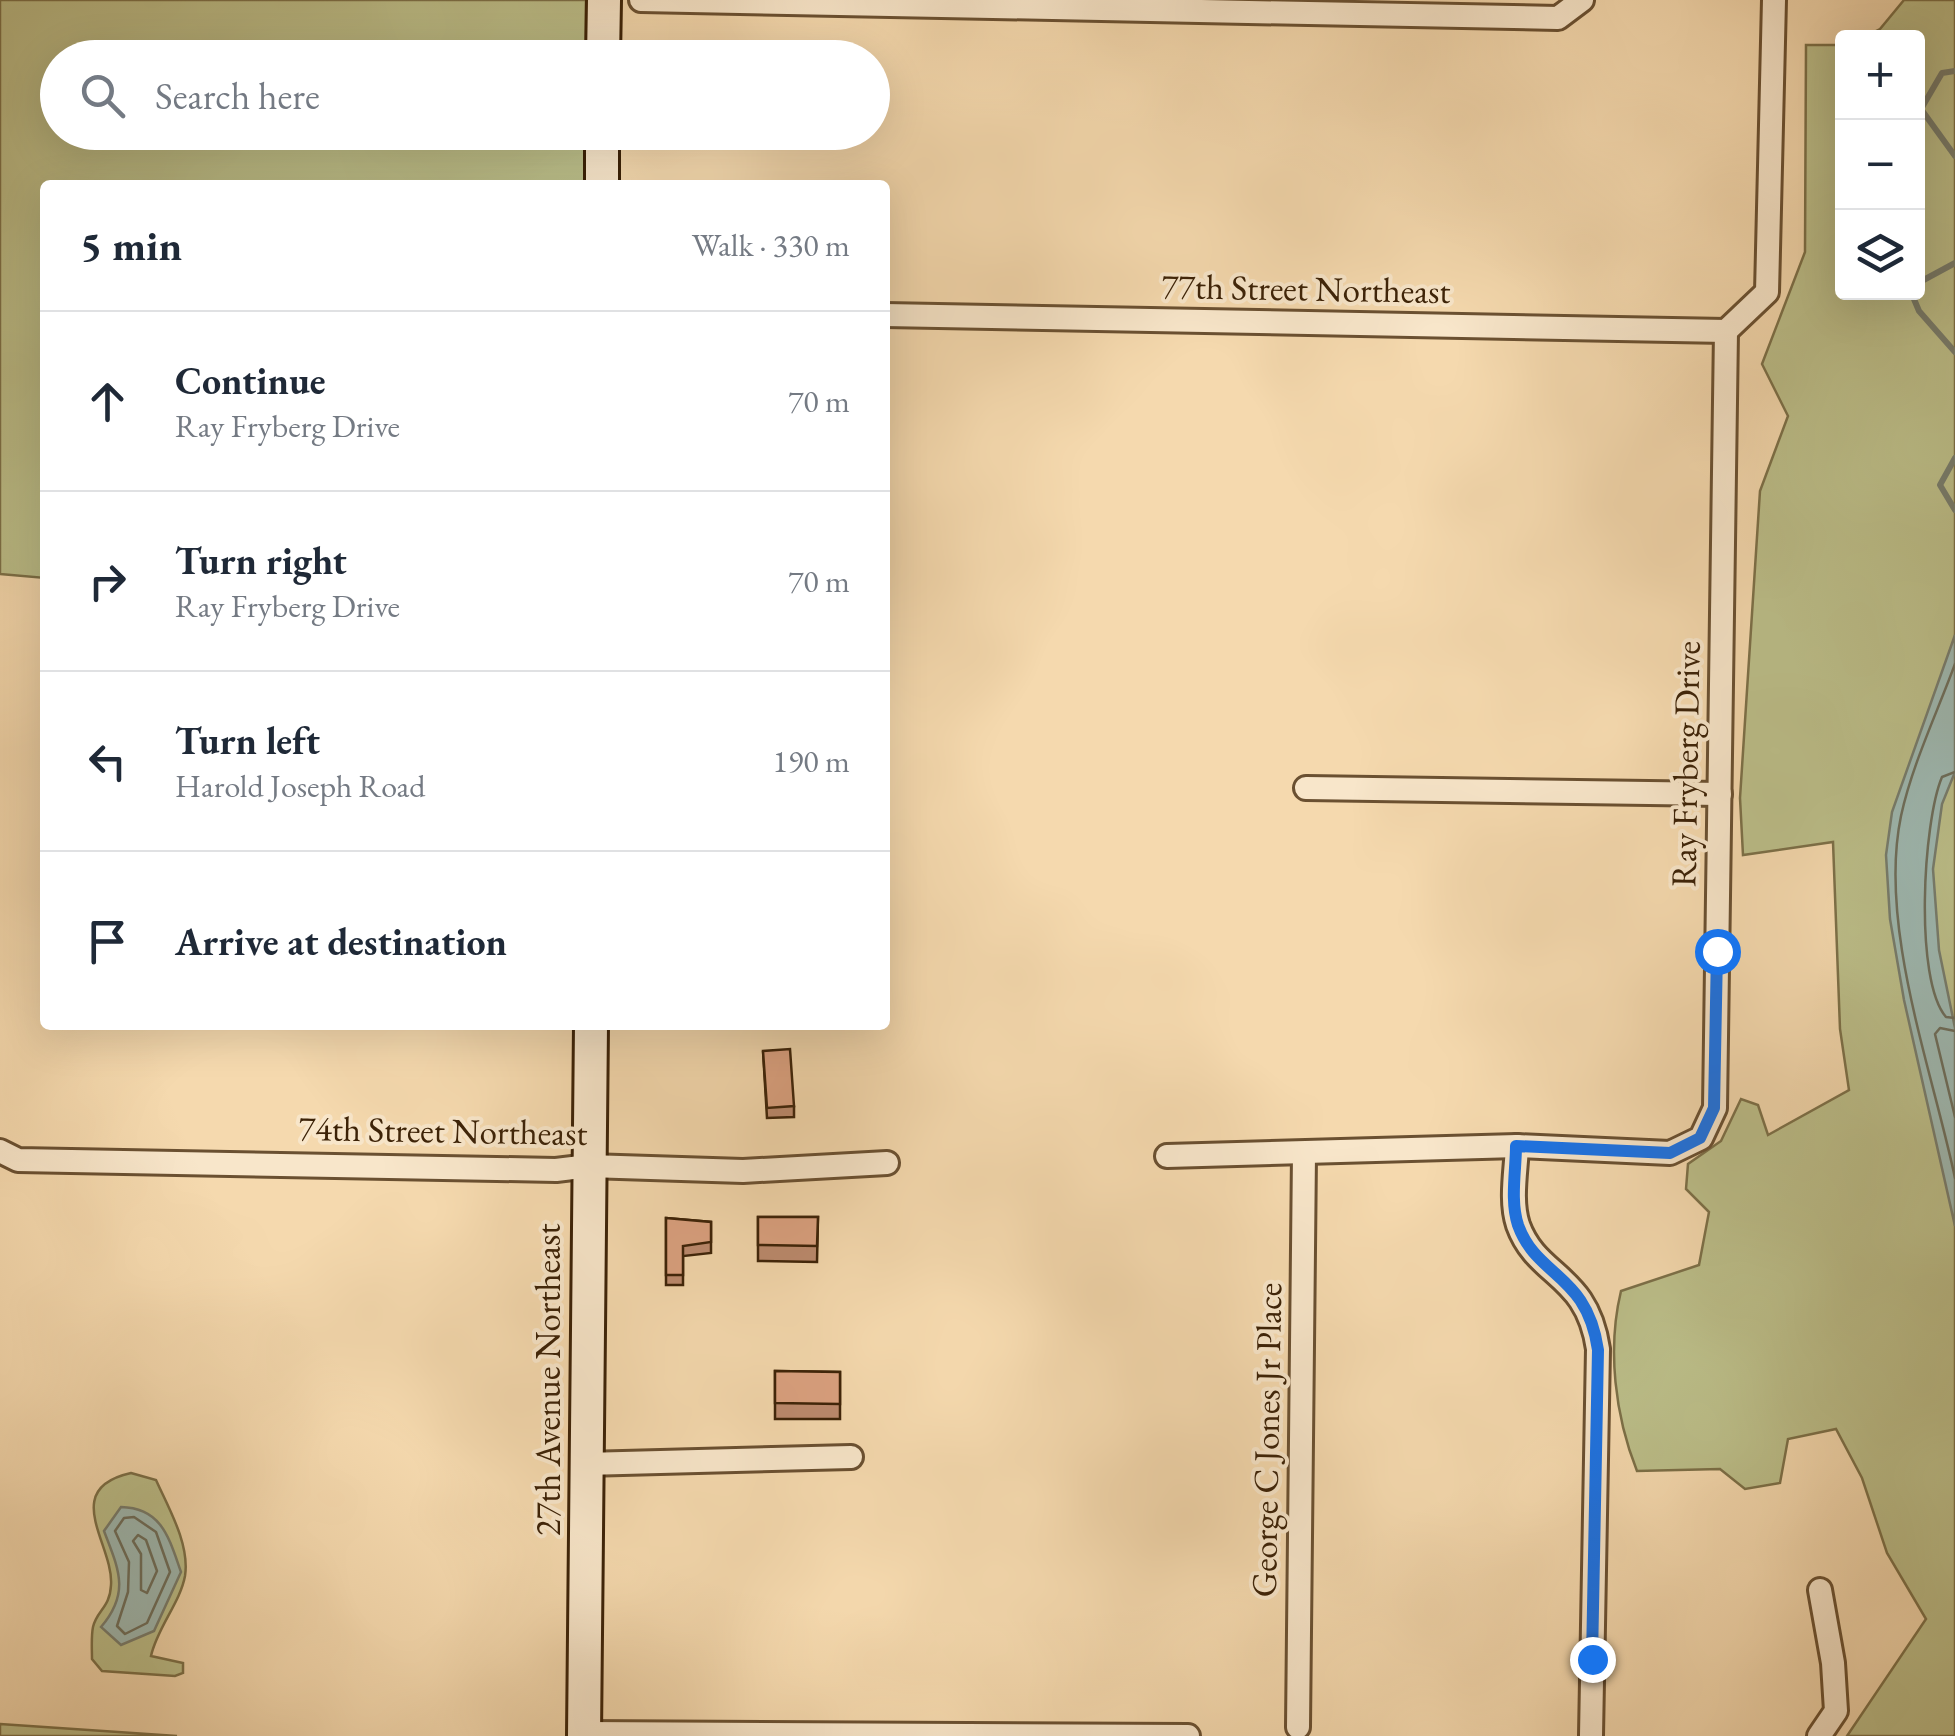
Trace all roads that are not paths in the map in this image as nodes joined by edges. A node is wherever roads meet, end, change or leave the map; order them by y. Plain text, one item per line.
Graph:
1 (604, 0) edge
2 (641, 0) edge
3 (1582, 0) edge
4 (1774, 0) edge
5 (1346, 7) edge
6 (603, 40) edge
7 (602, 150) edge
8 (602, 180) edge
9 (890, 314) edge
10 (1726, 331) junction
11 (1306, 788) dead end
12 (1720, 794) junction
13 (591, 1030) edge
14 (1516, 1146) junction
15 (1304, 1154) junction
16 (1167, 1156) dead end
17 (888, 1163) dead end
18 (11, 1165) edge
19 (589, 1166) junction
20 (851, 1457) dead end
21 (585, 1464) junction
22 (1820, 1590) dead end
23 (1298, 1727) dead end
24 (584, 1735) edge
25 (1188, 1736) edge
26 (1591, 1736) edge
27 (1820, 1736) edge

1 - 6 street
2 - 5 street
3 - 5 street
4 - 10 street
7 - 8 street
9 - 10 street, 77th Street Northeast
10 - 12 street, Ray Fryberg Drive
11 - 12 street
12 - 14 street, Ray Fryberg Drive
13 - 19 street, 27th Avenue Northeast
14 - 15 street, Ray Fryberg Drive
14 - 26 street
15 - 16 street, Ray Fryberg Drive
15 - 23 street, George C Jones Jr Place
17 - 19 street, 74th Street Northeast
18 - 19 street, 74th Street Northeast
19 - 21 street, 27th Avenue Northeast
20 - 21 street
21 - 24 street, 27th Avenue Northeast
22 - 27 street
24 - 25 street

